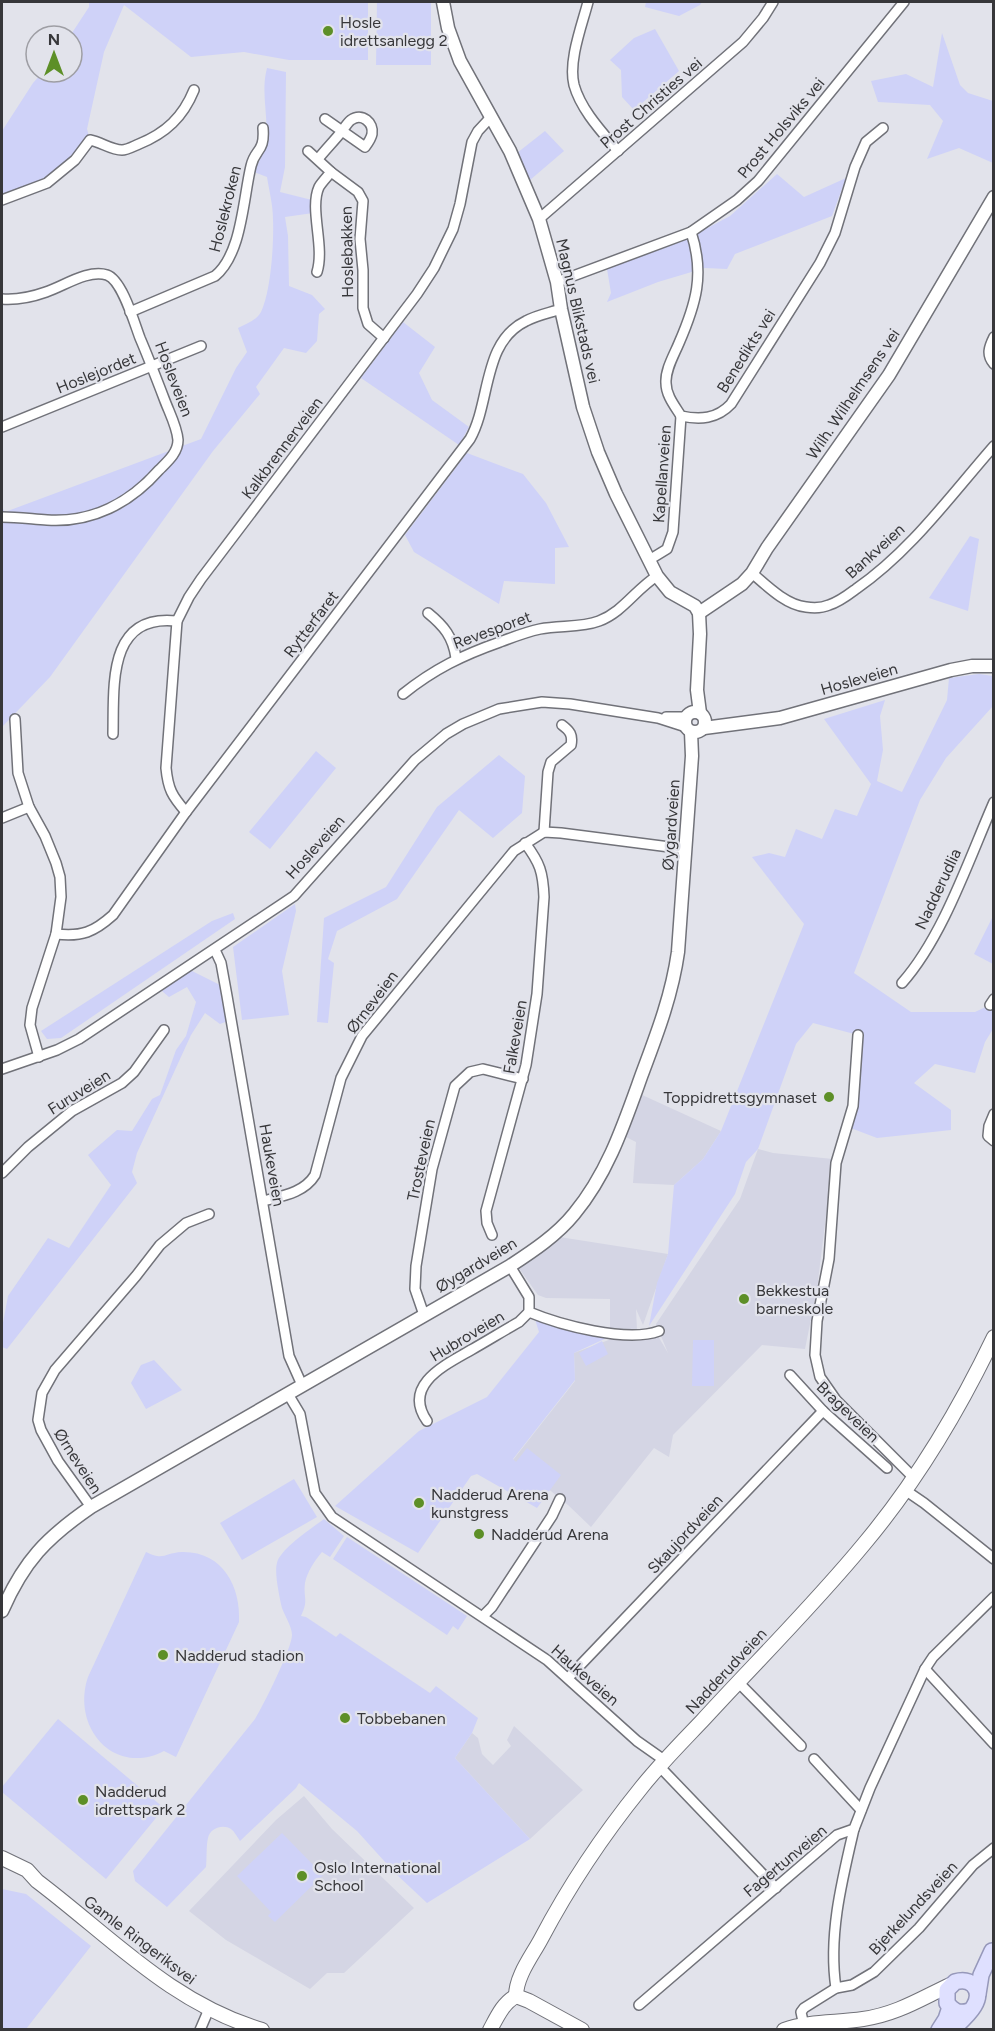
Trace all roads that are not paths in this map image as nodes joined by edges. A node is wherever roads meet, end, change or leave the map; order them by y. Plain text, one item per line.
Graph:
1 (443, 2) edge
2 (588, 2) edge
3 (773, 2) edge
4 (904, 2) edge
5 (194, 90) dead end
6 (491, 117) junction
7 (325, 119) dead end
8 (263, 128) dead end
9 (882, 128) dead end
10 (309, 151) dead end
11 (618, 151) junction
12 (318, 159) junction
13 (331, 172) junction
14 (993, 196) edge
15 (2, 200) edge
16 (539, 219) junction
17 (691, 232) junction
18 (316, 272) dead end
19 (557, 282) junction
20 (2, 299) edge
21 (561, 309) junction
22 (130, 312) junction
23 (993, 337) edge
24 (384, 338) junction
25 (201, 346) dead end
26 (993, 364) edge
27 (152, 367) junction
28 (681, 416) junction
29 (2, 428) edge
30 (993, 446) edge
31 (2, 517) edge
32 (649, 560) junction
33 (752, 573) junction
34 (657, 576) junction
35 (697, 610) junction
36 (428, 613) dead end
37 (177, 621) junction
38 (456, 658) junction
39 (993, 666) edge
40 (403, 694) dead end
41 (15, 719) dead end
42 (695, 722) junction
43 (562, 725) dead end
44 (113, 734) dead end
45 (993, 802) edge
46 (29, 807) junction
47 (186, 812) junction
48 (2, 819) edge
49 (544, 832) junction
50 (525, 843) junction
51 (685, 849) junction
52 (56, 934) junction
53 (215, 950) junction
54 (902, 983) dead end
55 (164, 1030) dead end
56 (858, 1035) dead end
57 (39, 1057) junction
58 (2, 1069) edge
59 (523, 1079) junction
60 (993, 1114) edge
61 (993, 1141) edge
62 (2, 1168) edge
63 (2, 1173) edge
64 (263, 1201) junction
65 (209, 1214) dead end
66 (492, 1236) dead end
67 (510, 1266) junction
68 (530, 1312) junction
69 (424, 1315) junction
70 (658, 1331) dead end
71 (993, 1337) edge
72 (790, 1375) dead end
73 (302, 1385) junction
74 (288, 1394) junction
75 (823, 1410) junction
76 (427, 1421) dead end
77 (887, 1468) dead end
78 (914, 1477) junction
79 (905, 1490) junction
80 (560, 1499) dead end
81 (91, 1508) junction
82 (993, 1559) edge
83 (993, 1597) edge
84 (2, 1611) edge
85 (483, 1616) junction
86 (925, 1668) junction
87 (568, 1678) junction
88 (738, 1682) junction
89 (993, 1744) edge
90 (801, 1746) dead end
91 (814, 1759) dead end
92 (662, 1763) junction
93 (861, 1810) junction
94 (854, 1829) junction
95 (993, 1848) edge
96 (2, 1858) edge
97 (2, 1866) edge
98 (37, 1881) junction
99 (776, 1888) junction
100 (993, 1950) edge
101 (955, 1983) junction
102 (836, 1988) junction
103 (978, 1995) junction
104 (516, 1996) junction
105 (914, 2004) junction
106 (639, 2005) dead end
107 (948, 2005) junction
108 (210, 2009) junction
109 (969, 2011) junction
110 (801, 2028) edge
111 (200, 2030) edge
112 (262, 2030) edge
113 (490, 2030) edge
114 (582, 2030) edge
115 (784, 2030) edge
116 (939, 2030) edge
117 (952, 2030) edge

1 - 6 street, Magnus Blikstads vei
2 - 11 street
3 - 11 street, Prost Christies vei
4 - 17 street, Prost Holsviks vei
5 - 15 street
6 - 16 street, Magnus Blikstads vei
6 - 24 street, Kalkbrennerveien
7 - 12 street
8 - 22 street, Hoslekroken
9 - 28 street, Benedikts vei
10 - 12 street, Hoslebakken
11 - 16 street, Prost Christies vei
12 - 13 street, Hoslebakken
13 - 18 street, Hoslebakken
13 - 24 street, Hoslebakken
14 - 33 street, Wilh. Wilhelmsens vei
16 - 19 street, Magnus Blikstads vei
17 - 19 street, Prost Holsviks vei
17 - 28 street
19 - 21 street, Magnus Blikstads vei
20 - 22 street, Hosleveien
21 - 32 street, Magnus Blikstads vei
21 - 47 street, Rytterfaret
22 - 27 street, Hosleveien
23 - 26 street
24 - 37 street, Kalkbrennerveien
25 - 27 street, Hoslejordet
27 - 29 street, Hoslejordet
27 - 31 street, Hosleveien
28 - 32 street, Kapellanveien
30 - 33 street, Bankveien
32 - 34 street, Magnus Blikstads vei
33 - 35 street, Wilh. Wilhelmsens vei
34 - 35 street, Magnus Blikstads vei
34 - 38 street, Revesporet
35 - 42 street, Øygardveien
36 - 38 street
37 - 44 street
37 - 47 street, Kalkbrennerveien
38 - 40 street, Revesporet
39 - 42 street, Hosleveien
41 - 46 street
42 - 51 street, Øygardveien
42 - 53 street, Hosleveien
43 - 49 street
45 - 54 street, Nadderudlia
46 - 48 street
46 - 52 street
47 - 52 street, Rytterfaret
49 - 50 street, Ørneveien
49 - 51 street
50 - 59 street, Falkeveien
50 - 64 street, Ørneveien
51 - 67 street, Øygardveien
52 - 57 street
53 - 57 street, Hosleveien
53 - 64 street, Haukeveien
55 - 63 street, Furuveien
56 - 78 street
57 - 58 street, Hosleveien
59 - 66 street, Falkeveien
59 - 69 street, Trosteveien
60 - 61 street
62 - 63 street, Furuveien
64 - 73 street, Haukeveien
65 - 81 street, Ørneveien
67 - 68 street
67 - 69 street, Øygardveien
68 - 70 street
68 - 76 street, Hubroveien
69 - 73 street, Øygardveien
71 - 78 main road, Nadderudveien
72 - 75 street, Brageveien
73 - 74 street, Øygardveien
74 - 81 street, Øygardveien
74 - 85 street, Haukeveien
75 - 77 street, Brageveien
75 - 87 street, Skaujordveien
78 - 79 main road, Nadderudveien
79 - 82 street
79 - 88 main road, Nadderudveien
80 - 85 street
81 - 84 street, Øygardveien
83 - 86 street
85 - 87 street, Haukeveien
86 - 89 street
86 - 93 street
87 - 92 street, Haukeveien
88 - 90 street
88 - 92 main road, Nadderudveien
91 - 93 street
92 - 99 street, Haukeveien
92 - 104 main road, Nadderudveien
93 - 94 street
94 - 99 street, Fagertunveien
94 - 102 street
95 - 102 street, Bjerkelundsveien
96 - 98 main road, Gamle Ringeriksvei
97 - 98 main road, Gamle Ringeriksvei
98 - 108 main road, Gamle Ringeriksvei
99 - 106 street, Fagertunveien
100 - 101 main road
100 - 103 main road
101 - 103 main road
101 - 105 main road
101 - 107 main road
102 - 110 street, Bjerkelundsveien
103 - 109 main road
104 - 113 main road, Nadderudveien
104 - 114 main road
105 - 107 main road
105 - 110 main road
107 - 109 main road
107 - 116 main road
108 - 111 street
108 - 112 main road, Gamle Ringeriksvei
109 - 117 main road
110 - 115 main road

